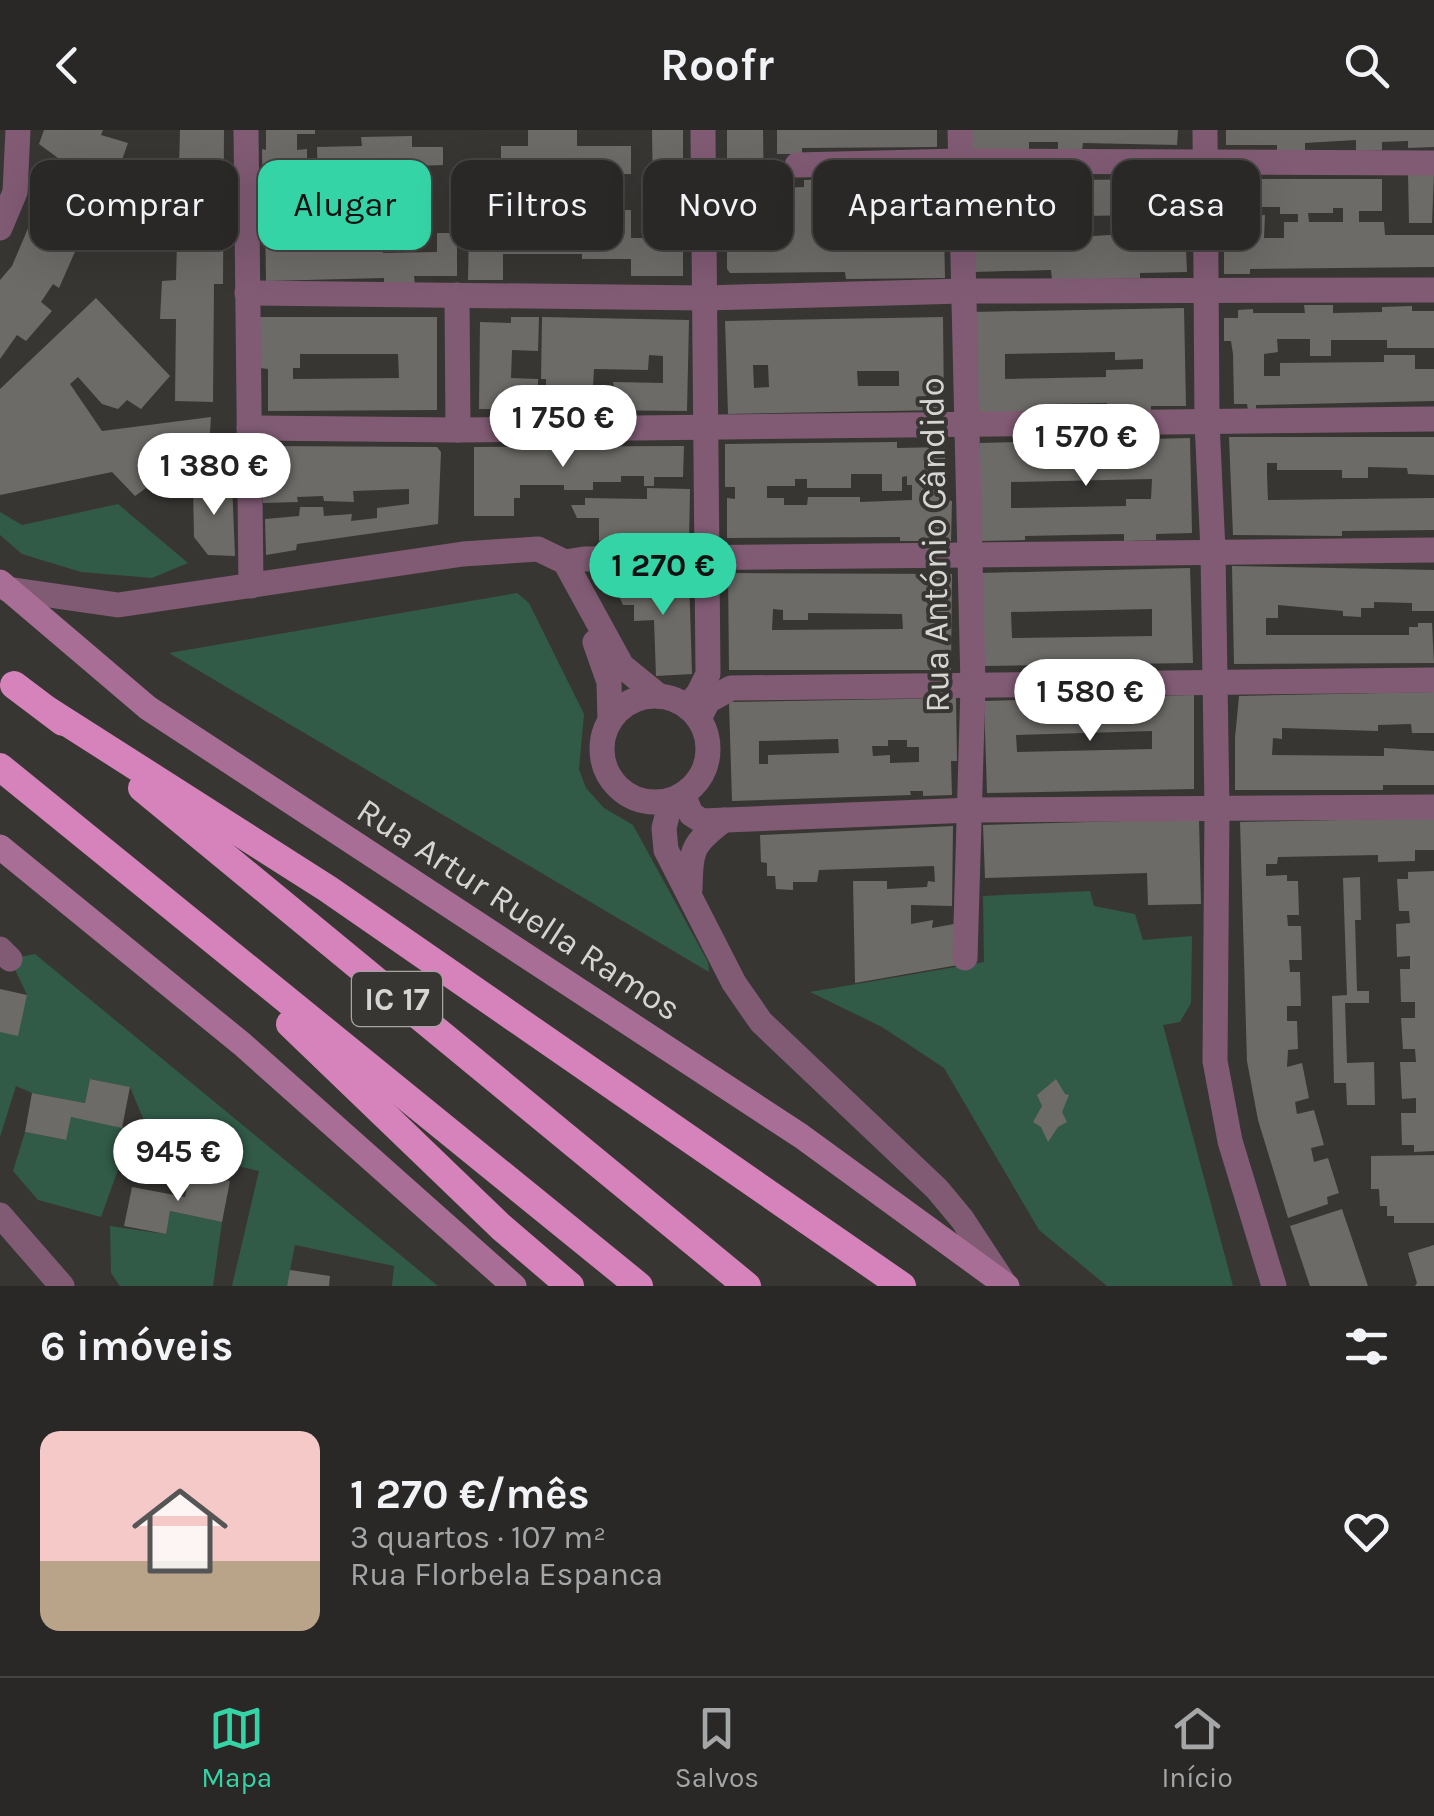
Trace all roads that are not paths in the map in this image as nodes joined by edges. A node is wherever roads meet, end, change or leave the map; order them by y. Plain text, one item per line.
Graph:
1 (18, 130) edge
2 (246, 130) edge
3 (703, 130) edge
4 (960, 130) edge
5 (1205, 130) edge
6 (960, 160) edge
7 (1205, 160) edge
8 (1260, 162) edge
9 (1434, 163) edge
10 (797, 165) dead end
11 (813, 165) edge
12 (0, 228) edge
13 (962, 250) edge
14 (1206, 250) edge
15 (1434, 290) edge
16 (963, 291) junction
17 (1206, 292) junction
18 (247, 293) junction
19 (457, 295) junction
20 (704, 298) junction
21 (1434, 419) edge
22 (1207, 422) junction
23 (966, 424) junction
24 (705, 427) junction
25 (249, 428) junction
26 (458, 430) junction
27 (1434, 550) edge
28 (1213, 551) junction
29 (971, 554) junction
30 (706, 558) junction
31 (566, 562) junction
32 (4, 586) edge
33 (251, 586) junction
34 (1434, 680) edge
35 (1214, 683) junction
36 (14, 685) dead end
37 (973, 686) junction
38 (659, 696) junction
39 (49, 711) junction
40 (693, 712) junction
41 (610, 720) junction
42 (0, 767) edge
43 (677, 797) junction
44 (1434, 807) edge
45 (1217, 809) junction
46 (972, 810) junction
47 (724, 820) junction
48 (0, 848) edge
49 (690, 894) junction
50 (158, 898) junction
51 (966, 958) dead end
52 (0, 1216) edge
53 (1004, 1283) edge
54 (62, 1286) edge
55 (514, 1286) edge
56 (570, 1286) edge
57 (639, 1286) edge
58 (747, 1286) edge
59 (902, 1286) edge
60 (1274, 1286) edge

1 - 12 street
2 - 18 street
3 - 20 street
4 - 6 street, Rua António Cândido
5 - 7 street
8 - 9 street
10 - 11 street
13 - 16 street, Rua António Cândido
14 - 17 street
15 - 17 street
16 - 17 street
16 - 20 street
16 - 23 street, Rua António Cândido
17 - 22 street
18 - 19 street
18 - 25 street
19 - 20 street
19 - 26 street
20 - 24 street
21 - 22 street
22 - 23 street
22 - 28 street
23 - 24 street
23 - 29 street, Rua António Cândido
24 - 26 street
24 - 30 street
25 - 26 street
25 - 33 street
27 - 28 street
28 - 29 street
28 - 35 street
29 - 30 street
29 - 37 street, Rua António Cândido
30 - 31 street
30 - 40 street
31 - 33 street
31 - 38 street
31 - 41 street
32 - 33 street
32 - 53 main road, Rua Artur Ruella Ramos
34 - 35 street
35 - 37 street
35 - 45 street
36 - 39 highway, IC 17
37 - 40 street
37 - 46 street, Rua António Cândido
38 - 40 street
38 - 41 street
39 - 58 highway, IC 17
39 - 59 highway
40 - 43 street
41 - 43 street
42 - 50 highway, IC 17
43 - 47 street
43 - 49 street
44 - 45 street
45 - 46 street
45 - 60 street
46 - 47 street
46 - 51 street, Rua António Cândido
47 - 49 street
48 - 55 main road
49 - 53 street
50 - 56 highway
50 - 57 highway, IC 17
52 - 54 street

